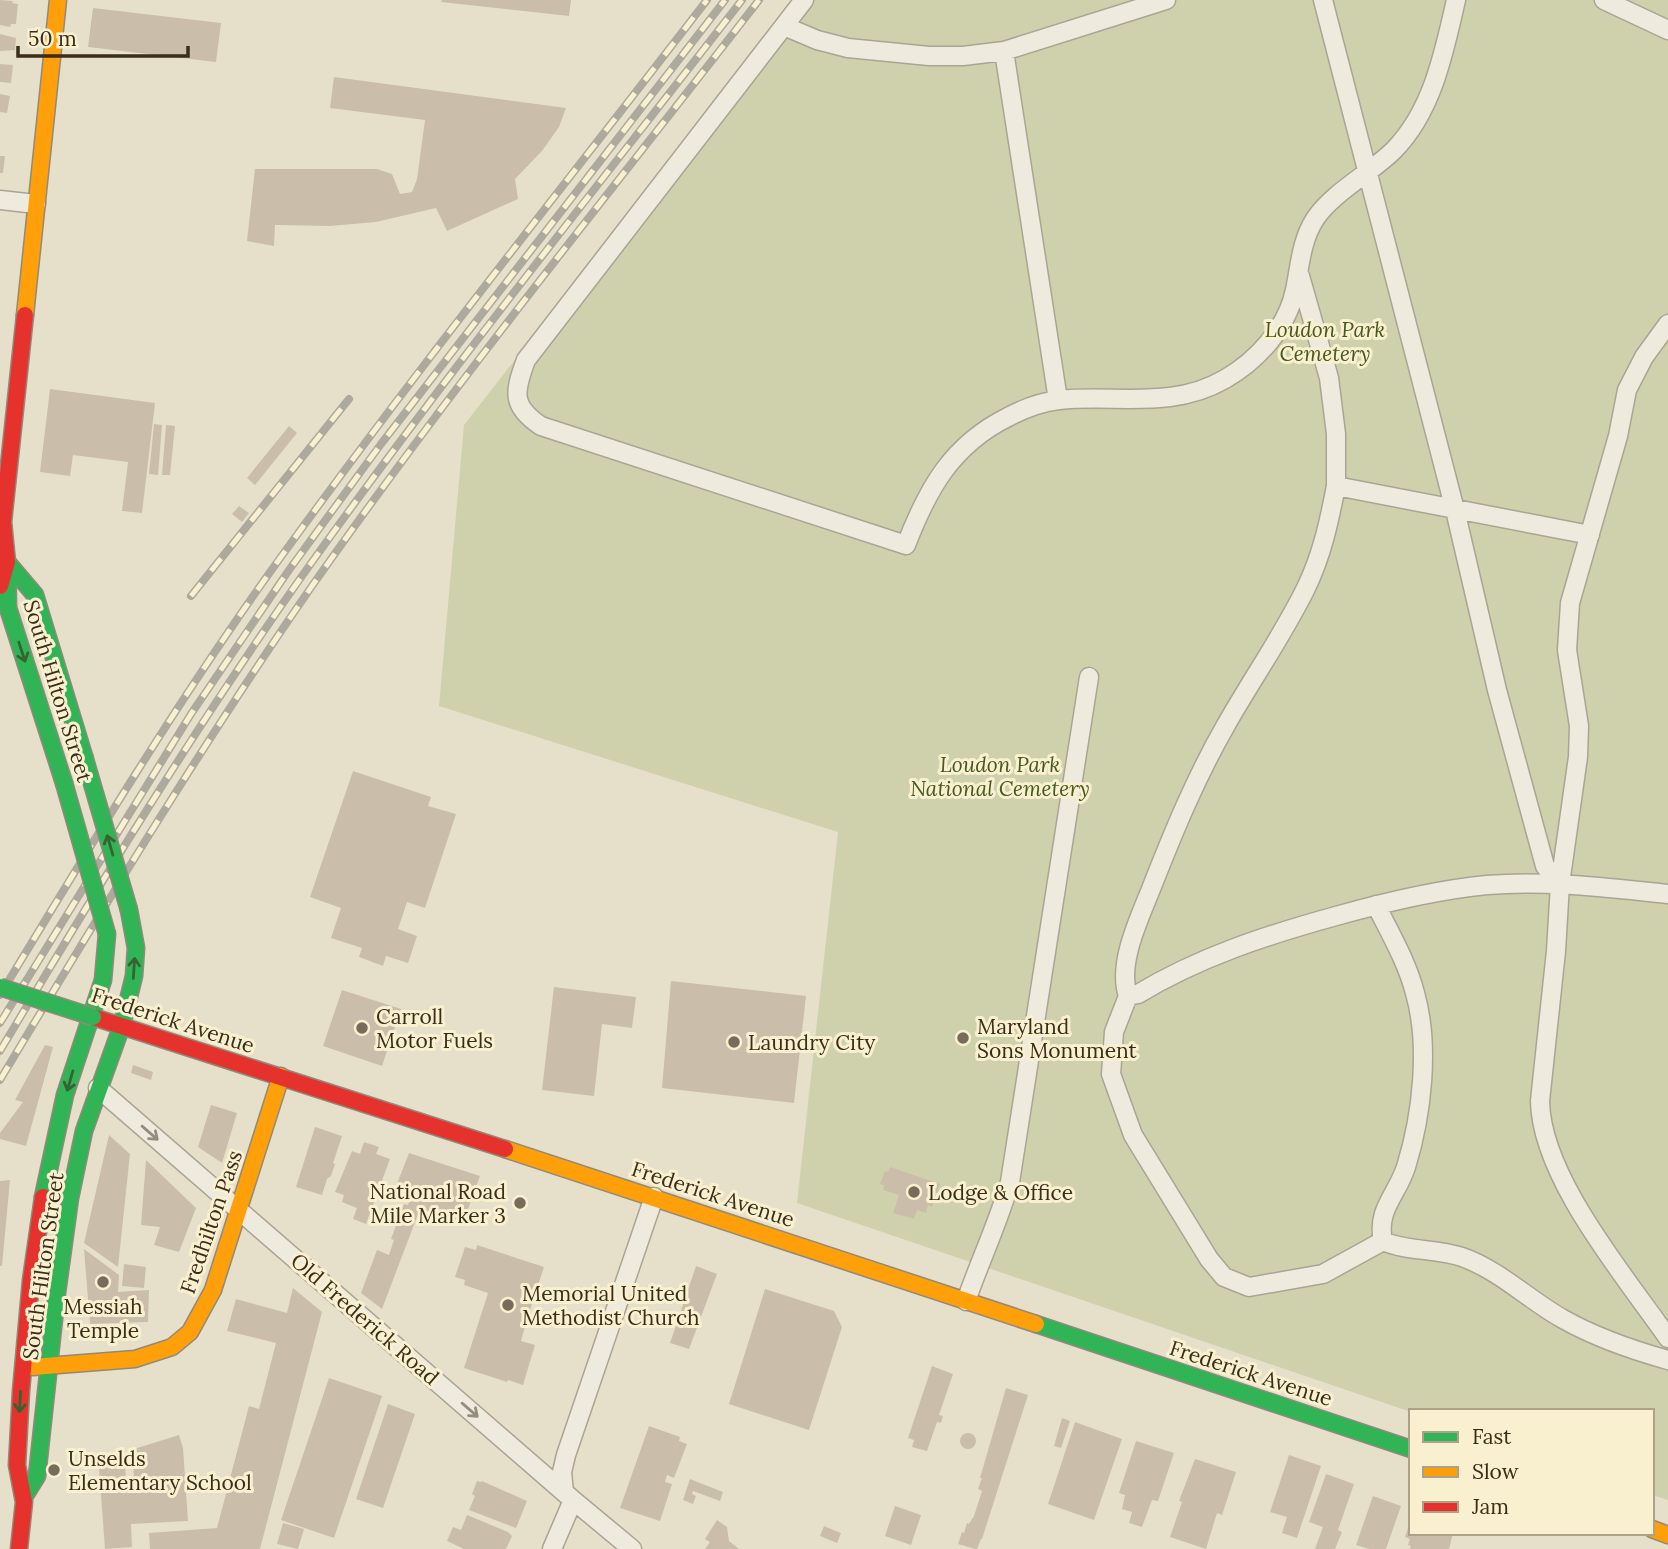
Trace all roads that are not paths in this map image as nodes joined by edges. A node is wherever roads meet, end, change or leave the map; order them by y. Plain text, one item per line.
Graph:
1 (58, 0) edge
2 (804, 0) edge
3 (1166, 0) edge
4 (1324, 0) edge
5 (1457, 0) edge
6 (1604, 0) edge
7 (784, 26) junction
8 (1668, 30) edge
9 (1004, 51) junction
10 (1369, 172) junction
11 (0, 200) edge
12 (36, 204) junction
13 (1298, 269) junction
14 (1668, 324) edge
15 (1058, 400) junction
16 (1336, 486) junction
17 (1455, 510) junction
18 (1590, 535) junction
19 (4, 562) edge
20 (0, 586) edge
21 (1088, 677) dead end
22 (1560, 884) junction
23 (1668, 894) edge
24 (1376, 905) junction
25 (0, 987) edge
26 (1128, 996) junction
27 (93, 1017) junction
28 (122, 1026) junction
29 (281, 1076) junction
30 (98, 1088) junction
31 (654, 1197) junction
32 (239, 1209) junction
33 (1383, 1241) junction
34 (966, 1301) junction
35 (1668, 1338) edge
36 (1668, 1360) edge
37 (50, 1366) junction
38 (22, 1367) junction
39 (1409, 1448) edge
40 (24, 1497) junction
41 (569, 1497) junction
42 (19, 1549) edge
43 (552, 1549) edge
44 (632, 1549) edge

1 - 12 main road
2 - 7 street
3 - 9 street
4 - 10 street
5 - 10 street
6 - 8 street
7 - 9 street
7 - 15 street
9 - 15 street
10 - 13 street
10 - 17 street
11 - 12 street
12 - 19 main road
13 - 15 street
13 - 16 street
14 - 18 street
16 - 17 street
16 - 26 street
17 - 18 street
17 - 22 street
18 - 22 street
19 - 20 main road
19 -> 27 main road, South Hilton Street, bridge
28 -> 19 main road, South Hilton Street, bridge
21 - 34 street
22 - 23 street
22 - 24 street
22 - 35 street
24 - 26 street
24 - 33 street
25 - 27 main road, Frederick Avenue, bridge
26 - 33 street
27 - 28 main road, Frederick Avenue
27 -> 38 main road, South Hilton Street
28 - 29 main road, Frederick Avenue
28 - 30 main road, South Hilton Street
29 - 31 main road, Frederick Avenue
29 - 32 main road, Fredhilton Pass
30 -> 32 street, Old Frederick Road
30 - 37 main road, South Hilton Street
31 - 34 main road, Frederick Avenue
31 - 41 street
32 - 37 main road, Fredhilton Pass
32 -> 41 street, Old Frederick Road
33 - 36 street
34 - 39 main road, Frederick Avenue
37 - 38 main road, Fredhilton Pass
37 - 40 main road, South Hilton Street
38 -> 40 main road, South Hilton Street
40 - 42 main road, South Hilton Street
41 - 43 street
41 - 44 street, Old Frederick Road

